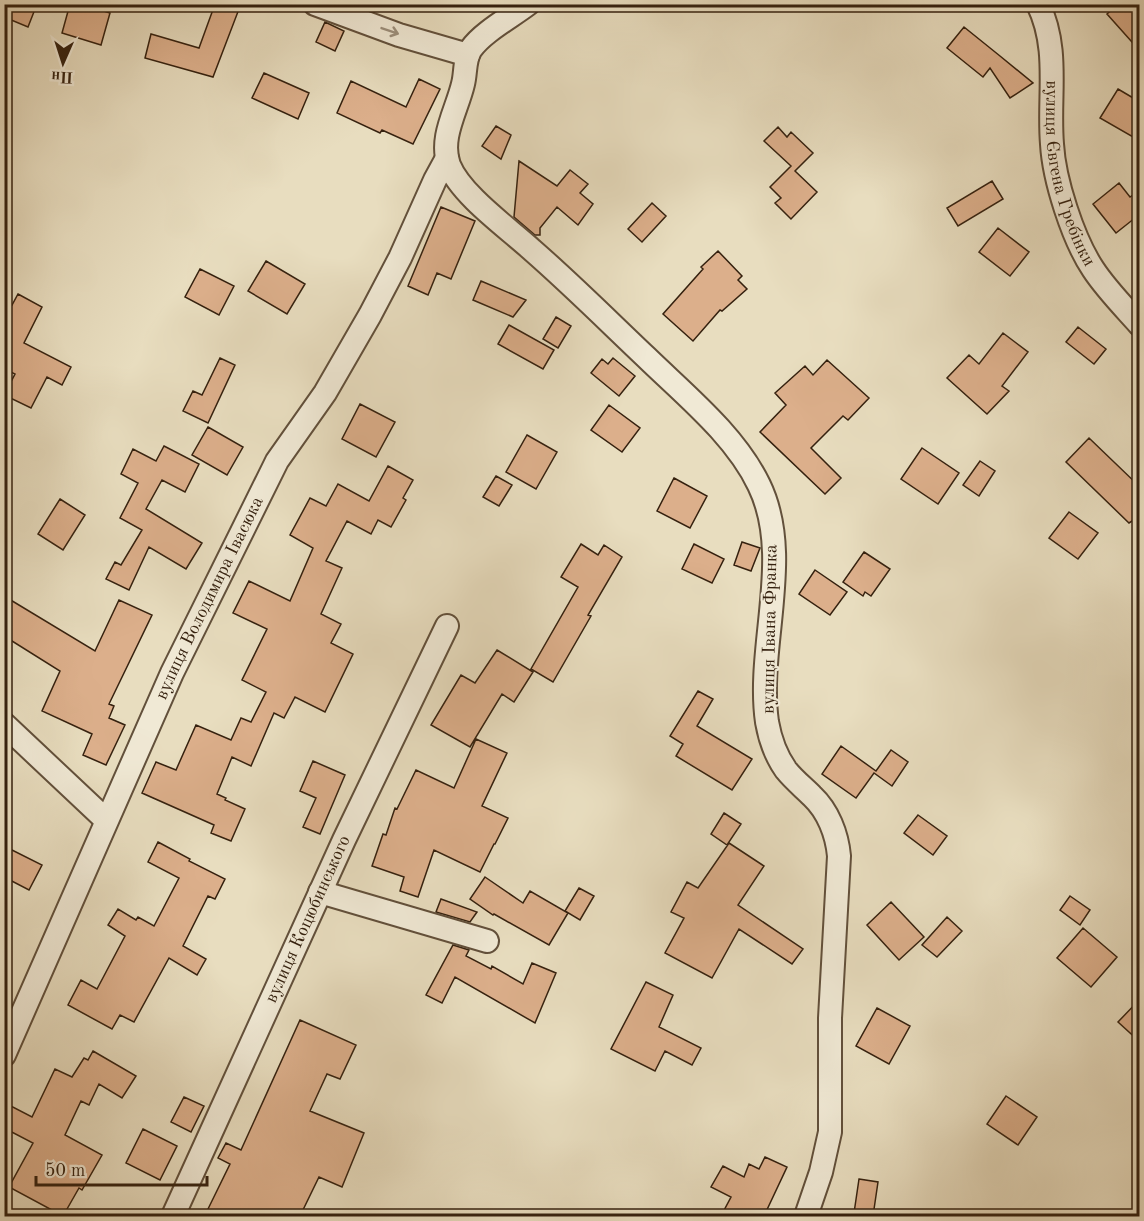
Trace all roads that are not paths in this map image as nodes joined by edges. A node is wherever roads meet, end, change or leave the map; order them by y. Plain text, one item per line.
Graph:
1 (315, 4) edge
2 (528, 4) edge
3 (1038, 4) edge
4 (468, 54) junction
5 (447, 152) junction
6 (1140, 325) edge
7 (447, 626) dead end
8 (4, 724) edge
9 (106, 820) junction
10 (320, 892) junction
11 (487, 941) dead end
12 (4, 1055) edge
13 (173, 1216) edge
14 (806, 1216) edge

1 -> 4 street
2 - 4 street
3 - 6 street, вулиця Євгена Гребінки
4 - 5 street, вулиця Володимира Івасюка
5 - 9 street, вулиця Володимира Івасюка
5 - 14 street, вулиця Івана Франка
7 - 10 street, вулиця Коцюбинського
8 - 9 street
9 - 12 street, вулиця Володимира Івасюка
10 - 11 street
10 - 13 street, вулиця Коцюбинського

